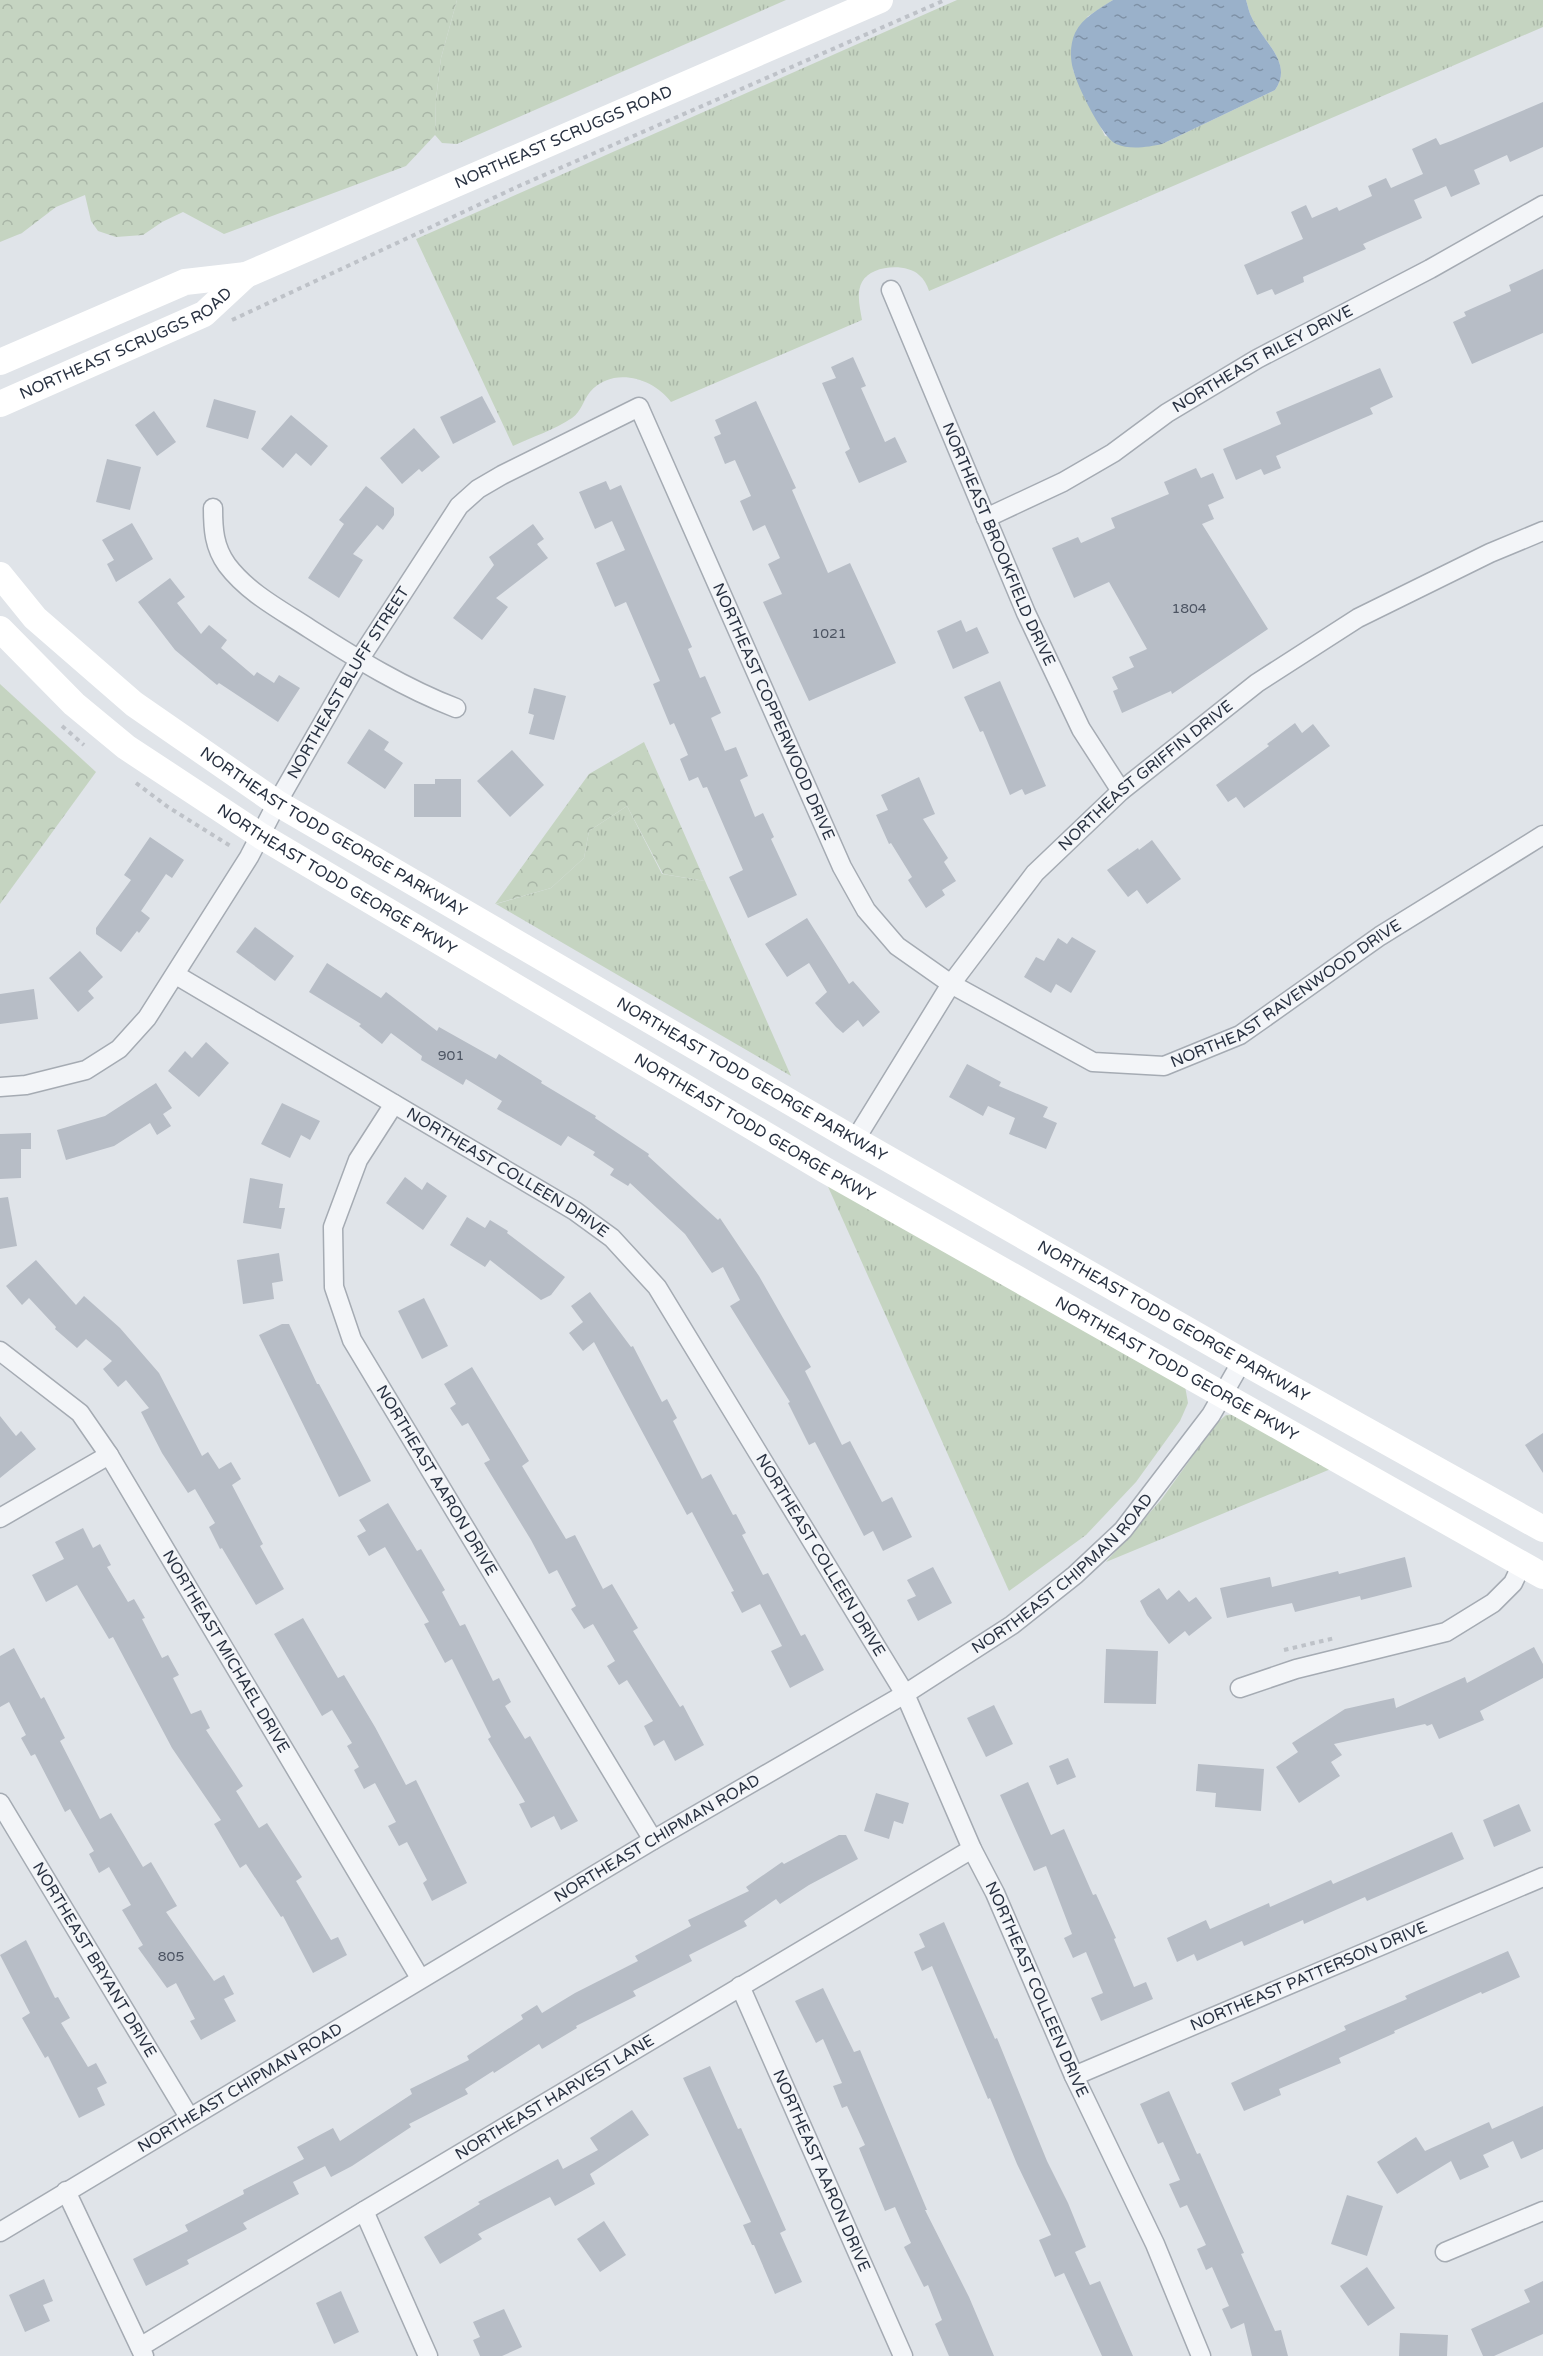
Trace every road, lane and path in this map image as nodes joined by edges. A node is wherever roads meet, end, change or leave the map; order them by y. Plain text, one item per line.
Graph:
1 (880, 0) edge
2 (945, 0) edge
3 (1543, 205) edge
4 (246, 275) junction
5 (891, 290) dead end
6 (230, 321) dead end
7 (0, 362) edge
8 (0, 404) edge
9 (639, 407) joint
10 (213, 508) dead end
11 (986, 518) junction
12 (1543, 531) edge
13 (0, 575) edge
14 (0, 629) edge
15 (359, 660) junction
16 (456, 708) dead end
17 (1121, 791) junction
18 (277, 803) junction
19 (1543, 835) edge
20 (261, 836) junction
21 (176, 975) junction
22 (951, 984) junction
23 (0, 1087) edge
24 (394, 1104) junction
25 (855, 1140) junction
26 (0, 1351) edge
27 (1242, 1361) junction
28 (1224, 1396) junction
29 (109, 1455) junction
30 (0, 1518) edge
31 (1543, 1529) edge
32 (1532, 1570) edge
33 (1336, 1638) dead end
34 (1284, 1650) dead end
35 (1240, 1688) dead end
36 (905, 1694) junction
37 (0, 1803) edge
38 (653, 1840) junction
39 (972, 1849) junction
40 (1543, 1877) edge
41 (420, 1978) junction
42 (740, 1986) junction
43 (1074, 2076) junction
44 (189, 2117) junction
45 (66, 2191) junction
46 (364, 2211) junction
47 (1543, 2211) edge
48 (0, 2232) edge
49 (1445, 2253) dead end
50 (142, 2352) edge
51 (428, 2356) edge
52 (903, 2356) edge
53 (1201, 2356) edge

1 - 4 main road, NORTHEAST SCRUGGS ROAD
2 - 6 path
3 - 11 street, NORTHEAST RILEY DRIVE
4 - 7 main road, NORTHEAST SCRUGGS ROAD
4 - 8 main road, NORTHEAST SCRUGGS ROAD
5 - 11 street, NORTHEAST BROOKFIELD DRIVE
9 - 15 street, NORTHEAST BLUFF STREET
9 - 22 street, NORTHEAST COPPERWOOD DRIVE
10 - 15 street
11 - 17 street, NORTHEAST BROOKFIELD DRIVE
12 - 17 street, NORTHEAST GRIFFIN DRIVE
13 - 18 main road, NORTHEAST TODD GEORGE PARKWAY
14 - 20 main road, NORTHEAST TODD GEORGE PKWY
15 - 16 street
15 - 18 street, NORTHEAST BLUFF STREET
17 - 22 street, NORTHEAST GRIFFIN DRIVE
18 - 20 street, NORTHEAST BLUFF STREET
18 - 25 main road, NORTHEAST TODD GEORGE PARKWAY
19 - 22 street, NORTHEAST RAVENWOOD DRIVE
20 - 21 street, NORTHEAST BLUFF STREET
20 - 28 main road, NORTHEAST TODD GEORGE PKWY
21 - 23 street, NORTHEAST BLUFF STREET
21 - 24 street, NORTHEAST COLLEEN DRIVE
22 - 25 street, NORTHEAST GRIFFIN DRIVE
24 - 36 street, NORTHEAST COLLEEN DRIVE
24 - 38 street, NORTHEAST AARON DRIVE
25 - 27 main road, NORTHEAST TODD GEORGE PARKWAY
26 - 29 street, NORTHEAST MICHAEL DRIVE
27 - 28 street, NORTHEAST CHIPMAN ROAD
27 - 31 main road, NORTHEAST TODD GEORGE PARKWAY
28 - 32 main road, NORTHEAST TODD GEORGE PKWY
28 - 36 street, NORTHEAST CHIPMAN ROAD
29 - 30 street
29 - 41 street, NORTHEAST MICHAEL DRIVE
32 - 35 street
33 - 34 path
36 - 38 street, NORTHEAST CHIPMAN ROAD
36 - 39 street, NORTHEAST COLLEEN DRIVE
37 - 44 street, NORTHEAST BRYANT DRIVE
38 - 41 street, NORTHEAST CHIPMAN ROAD
39 - 42 street, NORTHEAST HARVEST LANE
39 - 43 street, NORTHEAST COLLEEN DRIVE
40 - 43 street, NORTHEAST PATTERSON DRIVE
41 - 44 street, NORTHEAST CHIPMAN ROAD
42 - 46 street, NORTHEAST HARVEST LANE
42 - 52 street, NORTHEAST AARON DRIVE
43 - 53 street, NORTHEAST COLLEEN DRIVE
44 - 45 street, NORTHEAST CHIPMAN ROAD
45 - 48 street, NORTHEAST CHIPMAN ROAD
45 - 50 street
46 - 50 street, NORTHEAST HARVEST LANE
46 - 51 street
47 - 49 street

